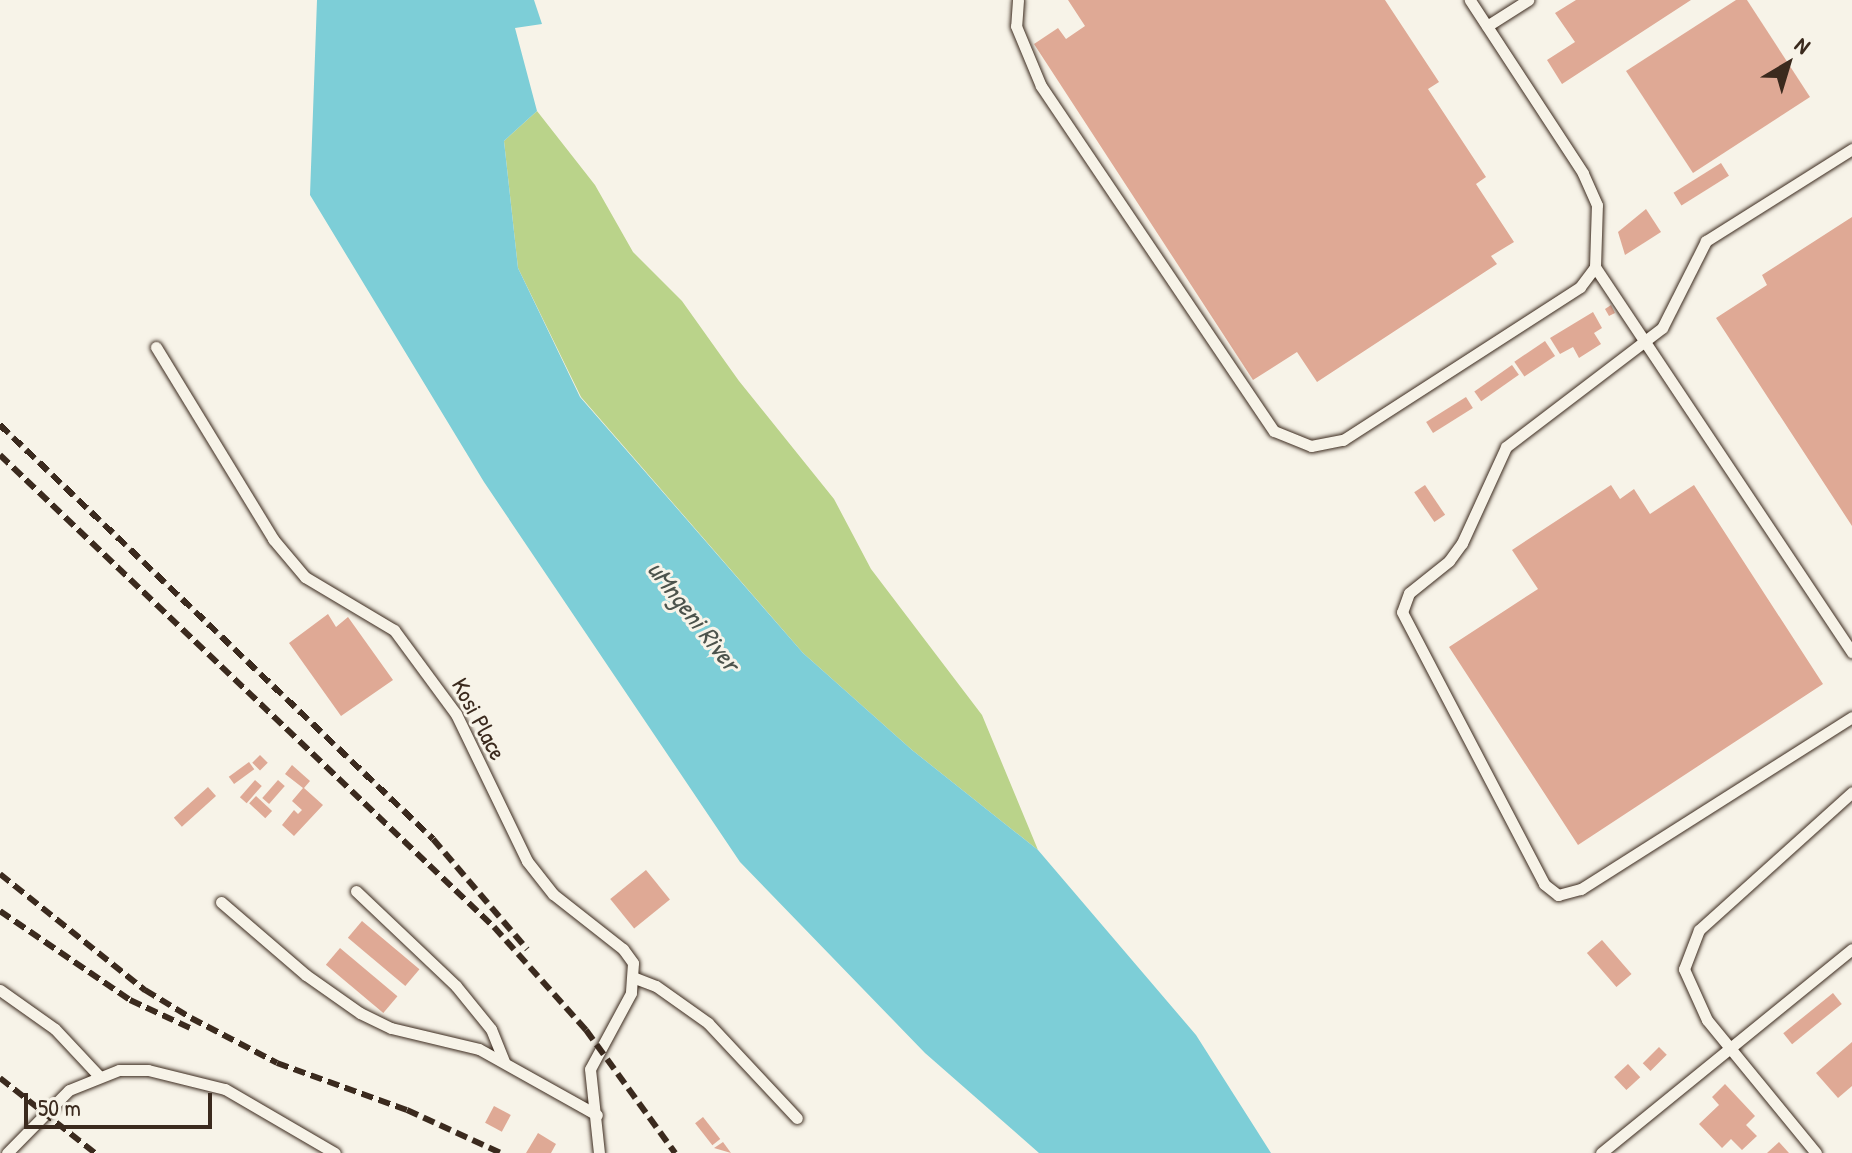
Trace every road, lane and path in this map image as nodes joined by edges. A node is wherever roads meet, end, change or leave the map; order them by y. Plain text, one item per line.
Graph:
1 (1018, 0) edge
2 (1470, 0) edge
3 (1528, 0) edge
4 (1487, 26) junction
5 (1852, 149) edge
6 (1595, 267) junction
7 (1644, 342) junction
8 (156, 347) dead end
9 (1852, 652) edge
10 (1852, 717) edge
11 (1852, 792) edge
12 (356, 891) dead end
13 (221, 902) dead end
14 (1852, 949) edge
15 (635, 978) junction
16 (0, 990) edge
17 (1729, 1048) junction
18 (504, 1061) junction
19 (98, 1075) junction
20 (597, 1115) junction
21 (797, 1118) dead end
22 (7, 1153) edge
23 (335, 1153) edge
24 (599, 1153) edge
25 (1601, 1153) edge
26 (1816, 1153) edge

1 - 6 lane
2 - 4 lane
3 - 4 lane
4 - 6 lane
5 - 7 lane
6 - 7 lane
7 - 9 lane
7 - 10 lane
8 - 15 lane, Kosi Place
11 - 17 lane
12 - 18 lane
13 - 18 lane
14 - 17 lane
15 - 20 lane
15 - 21 lane
16 - 19 lane
17 - 25 lane
17 - 26 lane
18 - 20 lane
19 - 22 lane
19 - 23 lane
20 - 24 lane

